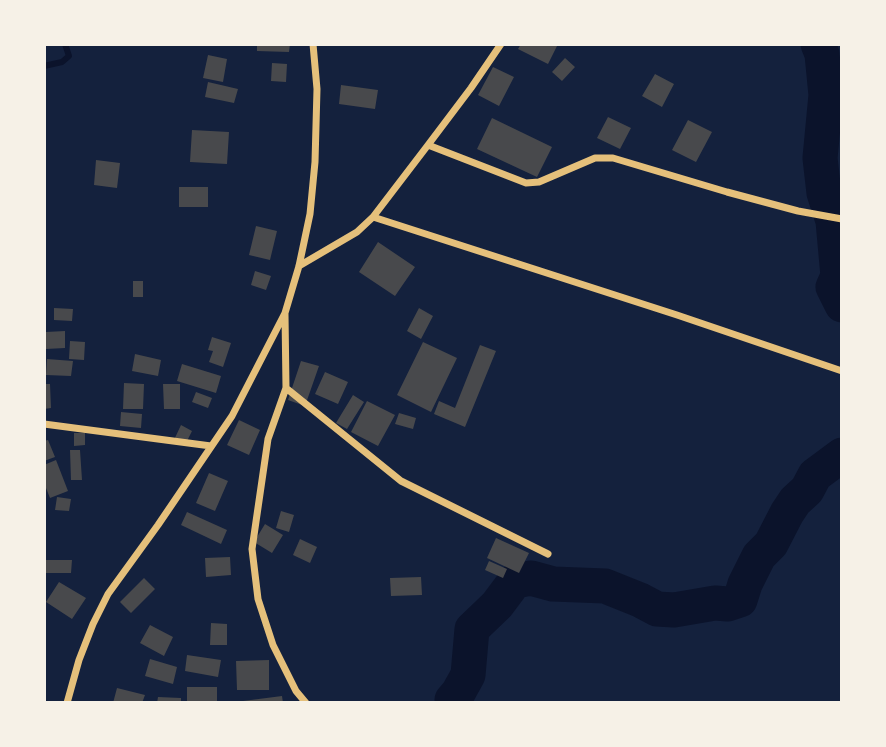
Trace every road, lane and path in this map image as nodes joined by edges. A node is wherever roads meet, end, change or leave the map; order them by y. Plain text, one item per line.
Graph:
1 (313, 44) edge
2 (501, 44) edge
3 (428, 145) junction
4 (373, 217) junction
5 (842, 219) edge
6 (299, 266) junction
7 (285, 313) junction
8 (842, 372) edge
9 (286, 388) junction
10 (44, 424) edge
11 (211, 446) junction
12 (548, 554) dead end
13 (67, 703) edge
14 (306, 703) edge

1 - 6 street
2 - 3 street
3 - 4 street
3 - 5 street
4 - 6 street
4 - 8 street
6 - 7 street
7 - 9 street
7 - 11 street
9 - 12 street
9 - 14 street
10 - 11 street
11 - 13 street

